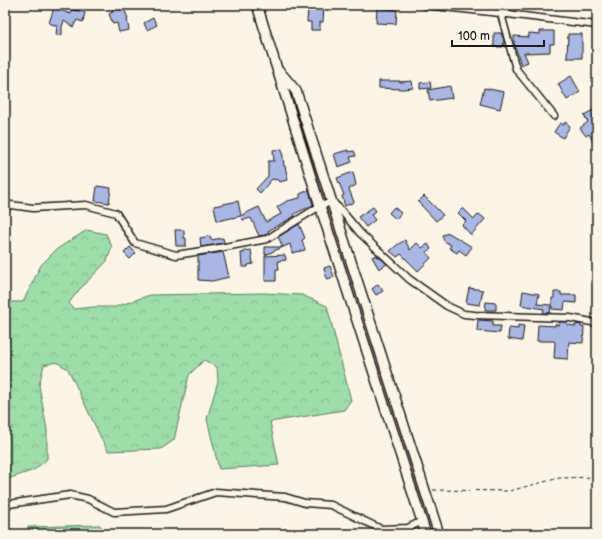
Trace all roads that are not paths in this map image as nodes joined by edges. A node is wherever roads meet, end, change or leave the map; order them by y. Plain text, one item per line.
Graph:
1 (71, 5) edge
2 (82, 5) edge
3 (257, 5) edge
4 (424, 5) edge
5 (501, 14) junction
6 (597, 25) edge
7 (277, 68) junction
8 (554, 116) dead end
9 (332, 202) junction
10 (320, 206) junction
11 (5, 208) edge
12 (597, 323) edge
13 (5, 506) edge
14 (422, 521) junction
15 (426, 534) edge
16 (438, 534) edge

1 - 2 street
3 - 7 main road
4 - 5 street
5 - 6 street
5 - 8 street
7 - 9 main road
7 - 10 main road
9 - 10 street
9 - 12 street
9 - 16 main road
10 - 11 street
10 - 14 main road
13 - 14 street
14 - 15 main road

